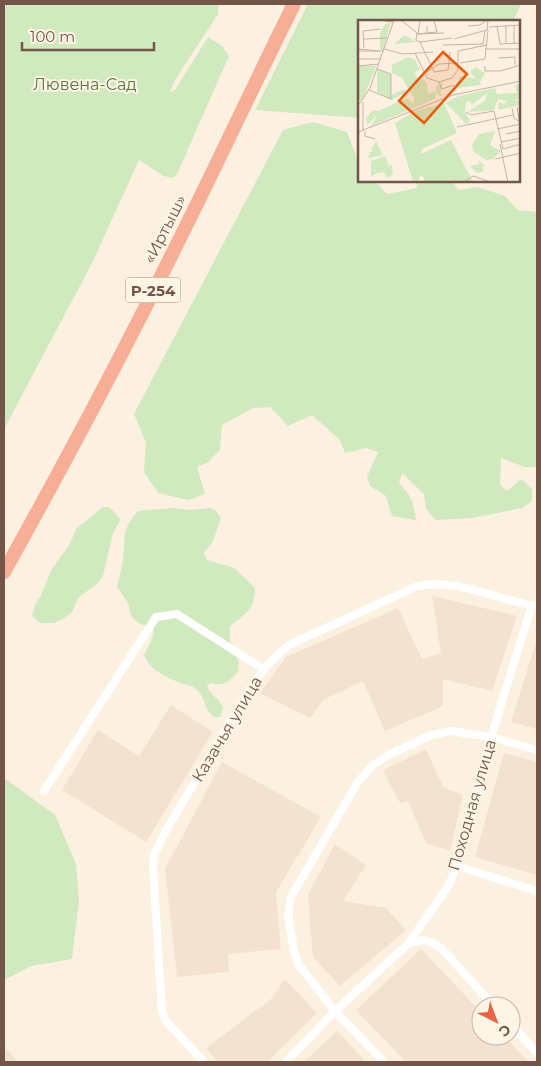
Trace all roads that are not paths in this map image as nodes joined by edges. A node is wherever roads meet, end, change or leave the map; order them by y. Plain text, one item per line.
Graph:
1 (294, 4) edge
2 (4, 572) edge
3 (534, 605) edge
4 (263, 669) junction
5 (491, 737) junction
6 (537, 750) edge
7 (44, 791) dead end
8 (457, 866) junction
9 (537, 891) edge
10 (408, 944) junction
11 (485, 996) edge
12 (335, 1011) junction
13 (521, 1035) edge
14 (537, 1053) edge
15 (204, 1062) edge
16 (286, 1062) edge
17 (384, 1062) edge

1 - 2 highway, «Иртыш» / Р-254
3 - 4 street, Казачья улица
3 - 5 street, Походная улица
4 - 7 street
4 - 15 street, Казачья улица
5 - 6 street
5 - 8 street, Походная улица
5 - 12 street
8 - 9 street
8 - 10 street, Походная улица
10 - 11 street
10 - 12 street, Походная улица
12 - 16 street, Походная улица
12 - 17 street
13 - 14 street

